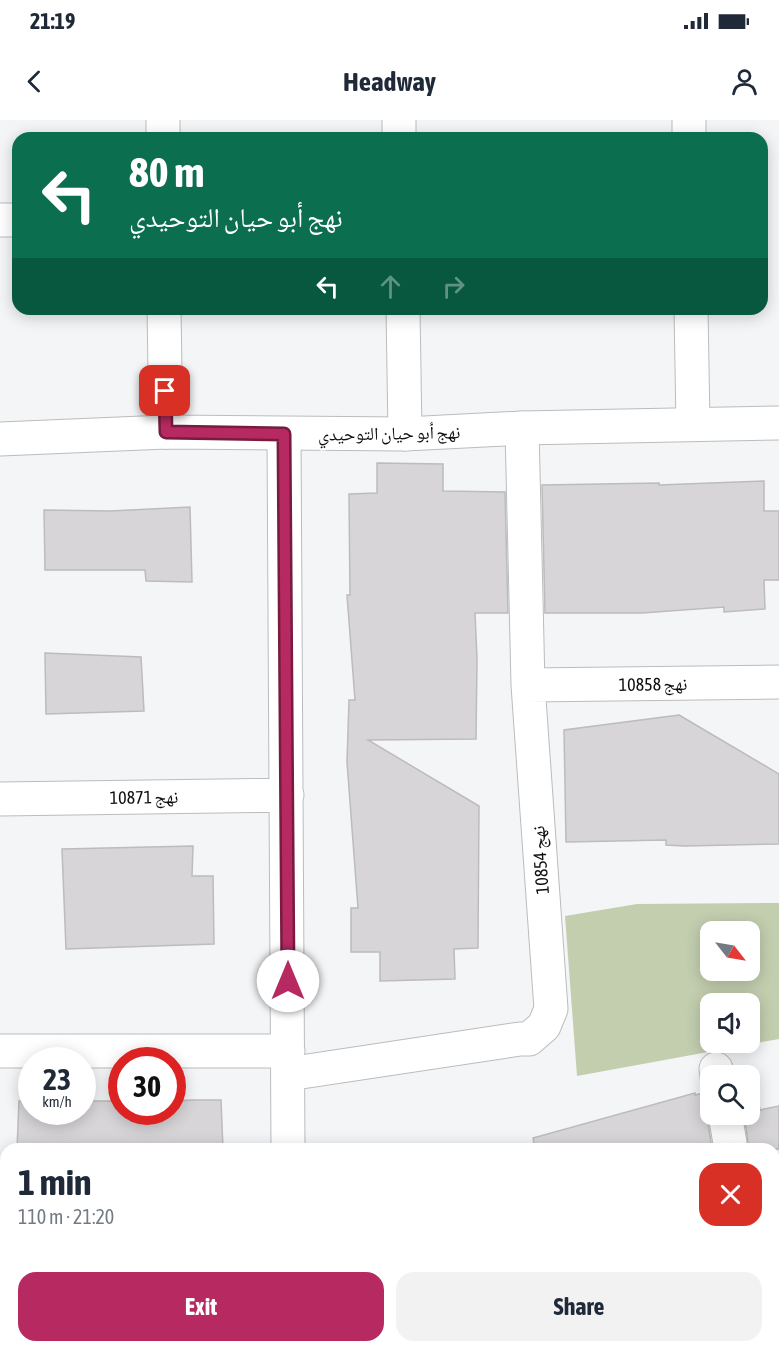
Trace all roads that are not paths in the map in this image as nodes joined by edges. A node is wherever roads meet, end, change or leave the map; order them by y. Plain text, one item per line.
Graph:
1 (164, 315) edge
2 (403, 315) edge
3 (691, 315) edge
4 (779, 423) edge
5 (693, 424) junction
6 (522, 428) junction
7 (166, 432) junction
8 (284, 434) junction
9 (405, 434) junction
10 (0, 439) edge
11 (779, 682) edge
12 (528, 686) junction
13 (287, 795) junction
14 (0, 799) edge
15 (0, 1051) edge
16 (288, 1063) junction
17 (726, 1125) edge
18 (288, 1143) edge
19 (730, 1143) edge

1 - 7 street
2 - 9 street
3 - 5 street
4 - 5 street, نهج أبو حيان التوحيدي
5 - 6 street, نهج أبو حيان التوحيدي
6 - 9 street, نهج أبو حيان التوحيدي
6 - 12 street, نهج 10854
7 - 8 street, نهج أبو حيان التوحيدي
7 - 10 street, نهج أبو حيان التوحيدي
8 - 9 street, نهج أبو حيان التوحيدي
8 - 13 street
11 - 12 street, نهج 10858
12 - 16 street, نهج 10854
13 - 14 street, نهج 10871
13 - 16 street
15 - 16 street, نهج 10854
16 - 18 street
17 - 19 street

